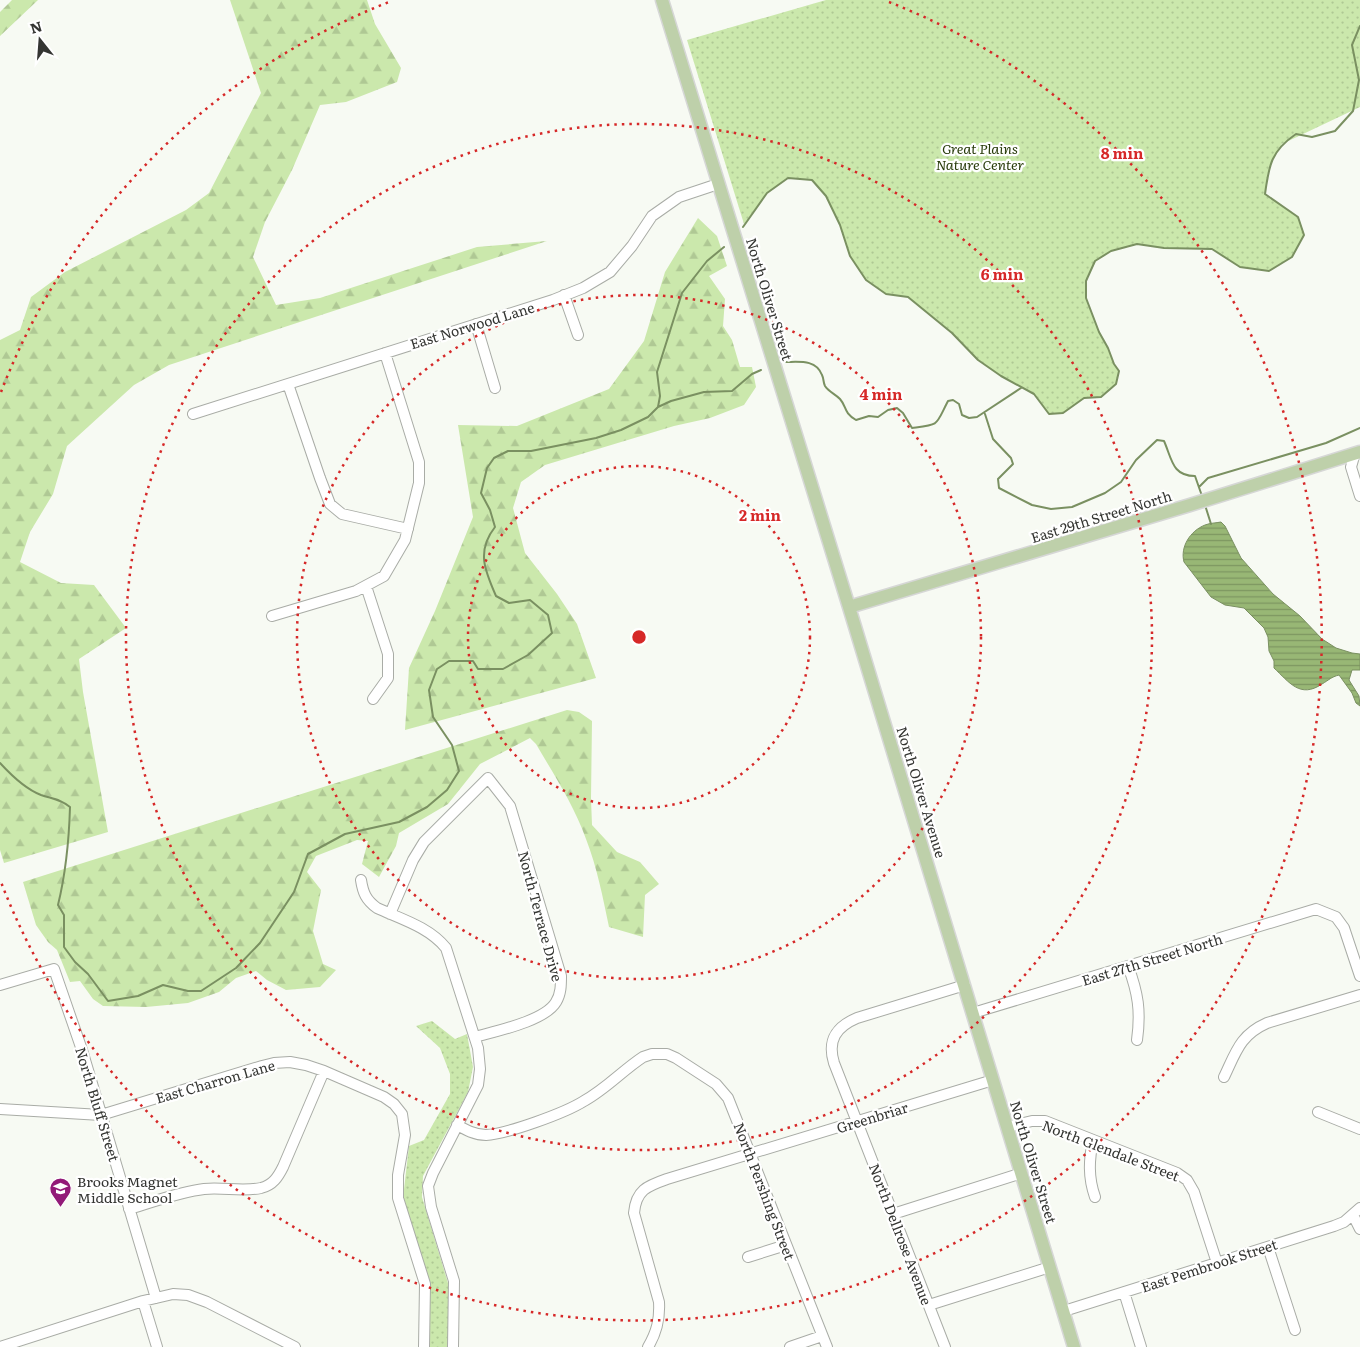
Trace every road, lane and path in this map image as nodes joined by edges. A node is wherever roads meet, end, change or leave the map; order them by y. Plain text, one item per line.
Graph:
1 (662, 0) edge
2 (718, 184) junction
3 (564, 296) junction
4 (476, 324) junction
5 (578, 335) dead end
6 (385, 352) junction
7 (288, 384) junction
8 (495, 388) dead end
9 (193, 414) dead end
10 (1358, 455) edge
11 (1360, 496) edge
12 (408, 529) junction
13 (366, 586) junction
14 (850, 607) junction
15 (272, 616) dead end
16 (373, 699) dead end
17 (361, 880) dead end
18 (390, 914) junction
19 (1128, 966) junction
20 (1360, 976) edge
21 (0, 985) edge
22 (965, 985) junction
23 (1360, 995) edge
24 (973, 1012) junction
25 (475, 1037) junction
26 (1137, 1040) dead end
27 (324, 1071) junction
28 (1224, 1077) dead end
29 (993, 1080) junction
30 (0, 1109) edge
31 (1318, 1112) dead end
32 (101, 1115) junction
33 (857, 1121) junction
34 (456, 1125) junction
35 (1008, 1127) junction
36 (1360, 1130) edge
37 (1093, 1140) junction
38 (751, 1154) junction
39 (1022, 1173) junction
40 (1095, 1197) dead end
41 (129, 1209) junction
42 (1356, 1211) edge
43 (893, 1214) junction
44 (1360, 1229) edge
45 (786, 1245) junction
46 (1268, 1247) junction
47 (748, 1257) dead end
48 (1217, 1263) junction
49 (1050, 1268) junction
50 (1124, 1292) junction
51 (156, 1298) junction
52 (143, 1301) junction
53 (929, 1305) junction
54 (1064, 1312) junction
55 (1295, 1330) dead end
56 (822, 1336) junction
57 (0, 1347) edge
58 (157, 1347) edge
59 (294, 1347) edge
60 (424, 1347) edge
61 (453, 1347) edge
62 (648, 1347) edge
63 (790, 1347) edge
64 (827, 1347) edge
65 (945, 1347) edge
66 (1074, 1347) edge
67 (1141, 1347) edge

1 - 2 main road, North Oliver Street
2 - 3 street, East Norwood Lane
2 - 14 main road, North Oliver Street
3 - 4 street, East Norwood Lane
3 - 5 street
4 - 6 street, East Norwood Lane
4 - 8 street
6 - 7 street, East Norwood Lane
6 - 12 street
7 - 9 street, East Norwood Lane
7 - 12 street
10 - 11 street
10 - 14 main road, East 29th Street North
12 - 13 street
13 - 15 street
13 - 16 street
14 - 22 main road, North Oliver Avenue
17 - 18 street
18 - 25 street
18 - 25 street, North Terrace Drive
19 - 20 street, East 27th Street North
19 - 24 street, East 27th Street North
19 - 26 street
21 - 32 street, North Bluff Street
22 - 24 main road, North Oliver Street
22 - 33 street, North Dellrose Avenue
23 - 28 street
24 - 29 main road, North Oliver Street
25 - 34 street
27 - 32 street, East Charron Lane
27 - 41 street
27 - 60 street, East Charron Lane
29 - 33 street, Greenbriar
29 - 35 main road, North Oliver Street
30 - 32 street
31 - 36 street
32 - 41 street, North Bluff Street
33 - 38 street, Greenbriar
33 - 43 street, North Dellrose Avenue
34 - 38 street, North Pershing Street
34 - 61 street
35 - 37 street, North Glendale Street
35 - 39 main road, North Oliver Street
37 - 40 street
37 - 48 street, North Glendale Street
38 - 45 street, North Pershing Street
38 - 62 street, Greenbriar
39 - 43 street
39 - 49 main road, North Oliver Street
41 - 51 street, North Bluff Street
42 - 44 street
42 - 46 street, East Pembrook Street
43 - 53 street, North Dellrose Avenue
45 - 47 street
45 - 56 street, North Pershing Street
46 - 48 street, East Pembrook Street
46 - 55 street
48 - 50 street, East Pembrook Street
49 - 53 street
49 - 54 main road, North Oliver Street
50 - 54 street, East Pembrook Street
50 - 67 street
51 - 52 street
51 - 59 street
52 - 57 street
52 - 58 street
53 - 65 street, North Dellrose Avenue
54 - 66 main road, North Oliver Street
56 - 63 street
56 - 64 street, North Pershing Street

